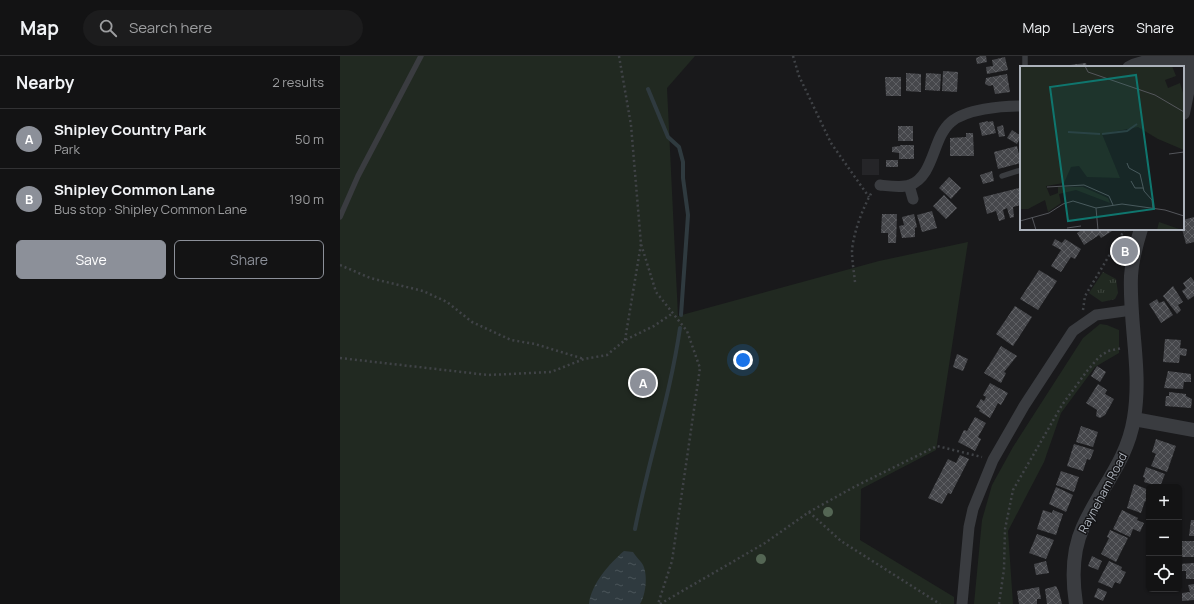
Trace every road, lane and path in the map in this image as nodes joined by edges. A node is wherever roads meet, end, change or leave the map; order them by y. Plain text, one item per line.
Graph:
1 (421, 56) edge
2 (619, 56) edge
3 (793, 56) edge
4 (1194, 61) edge
5 (1130, 66) edge
6 (1020, 106) edge
7 (1184, 108) edge
8 (1020, 170) edge
9 (1002, 176) dead end
10 (880, 185) joint
11 (909, 185) junction
12 (869, 197) junction
13 (913, 199) dead end
14 (340, 217) edge
15 (1124, 230) edge
16 (1141, 230) edge
17 (642, 244) junction
18 (340, 265) edge
19 (855, 282) dead end
20 (1132, 310) junction
21 (673, 314) junction
22 (1082, 325) junction
23 (625, 340) junction
24 (1136, 345) junction
25 (340, 358) edge
26 (584, 359) junction
27 (1134, 419) junction
28 (1194, 430) edge
29 (993, 460) junction
30 (808, 512) junction
31 (659, 604) edge
32 (940, 604) edge
33 (962, 604) edge
34 (999, 604) edge
35 (1076, 604) edge

1 - 14 lane
2 - 17 path
3 - 12 path
4 - 5 street
4 - 7 street
6 - 11 street
8 - 9 lane
10 - 11 street
10 - 12 path
11 - 13 street
12 - 19 path
15 - 22 path
16 - 20 street, Rayneham Road
17 - 21 path
17 - 23 path
18 - 26 path
20 - 22 street
20 - 24 street, Rayneham Road
21 - 23 path
21 - 31 path
22 - 29 street
23 - 26 path
24 - 27 street, Rayneham Road
24 - 34 path
25 - 26 path
27 - 28 street
27 - 35 street, Rayneham Road
29 - 30 path
29 - 33 street
30 - 31 path
30 - 32 path

